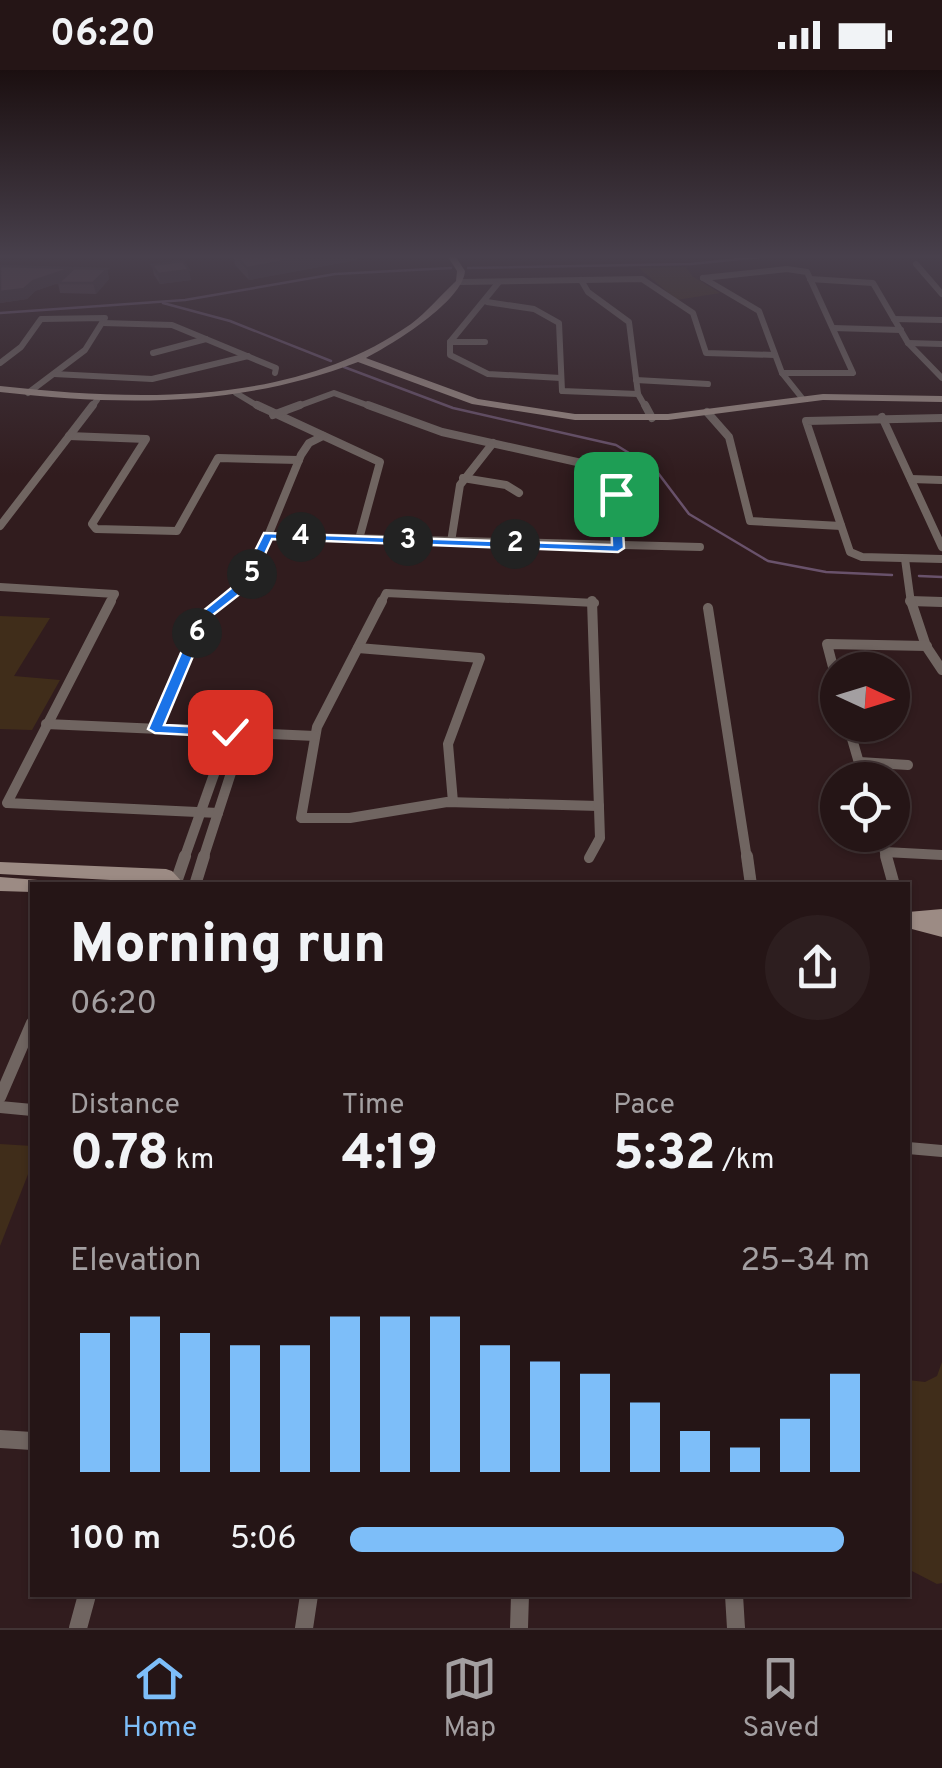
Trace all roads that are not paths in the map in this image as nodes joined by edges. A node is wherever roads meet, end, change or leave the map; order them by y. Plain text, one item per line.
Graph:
1 (34, 330) edge
2 (96, 330) edge
3 (179, 330) edge
4 (410, 330) edge
5 (461, 330) edge
6 (559, 330) edge
7 (630, 330) edge
8 (699, 330) edge
9 (766, 330) edge
10 (834, 330) edge
11 (891, 330) edge
12 (901, 330) joint
13 (206, 339) junction
14 (450, 342) junction
15 (485, 342) dead end
16 (908, 343) junction
17 (942, 344) edge
18 (153, 353) dead end
19 (775, 355) junction
20 (248, 356) junction
21 (357, 358) junction
22 (0, 363) edge
23 (275, 373) dead end
24 (782, 373) junction
25 (54, 374) junction
26 (940, 374) edge
27 (561, 378) junction
28 (636, 380) junction
29 (708, 384) dead end
30 (0, 389) edge
31 (28, 393) junction
32 (236, 393) junction
33 (638, 394) junction
34 (802, 398) junction
35 (910, 398) junction
36 (942, 399) edge
37 (97, 400) junction
38 (707, 412) junction
39 (273, 414) junction
40 (882, 417) junction
41 (652, 418) junction
42 (919, 418) junction
43 (942, 418) edge
44 (69, 436) junction
45 (323, 436) junction
46 (494, 443) junction
47 (299, 460) junction
48 (463, 478) junction
49 (911, 479) junction
50 (942, 480) edge
51 (518, 494) dead end
52 (0, 526) edge
53 (842, 526) junction
54 (268, 536) junction
55 (359, 539) junction
56 (451, 542) junction
57 (700, 546) dead end
58 (942, 546) edge
59 (618, 548) junction
60 (904, 559) junction
61 (942, 559) edge
62 (0, 588) edge
63 (910, 600) junction
64 (942, 602) edge
65 (708, 608) dead end
66 (927, 646) junction
67 (358, 648) junction
68 (829, 652) edge
69 (480, 658) joint
70 (942, 670) edge
71 (46, 724) junction
72 (155, 729) junction
73 (230, 732) junction
74 (244, 733) junction
75 (315, 736) junction
76 (853, 742) edge
77 (859, 762) edge
78 (453, 802) junction
79 (599, 806) junction
80 (201, 812) junction
81 (218, 813) junction
82 (885, 852) joint
83 (942, 854) edge
84 (589, 858) dead end
85 (0, 868) edge
86 (171, 882) edge
87 (175, 882) edge
88 (194, 882) edge
89 (752, 882) edge
90 (893, 882) edge
91 (0, 884) edge
92 (30, 886) edge
93 (942, 916) edge
94 (910, 920) edge
95 (910, 921) edge
96 (942, 930) edge
97 (30, 1028) edge
98 (0, 1097) edge
99 (0, 1108) edge
100 (30, 1110) edge
101 (910, 1148) edge
102 (942, 1151) edge
103 (0, 1438) edge
104 (30, 1441) edge
105 (86, 1597) edge
106 (309, 1597) edge
107 (520, 1597) edge
108 (734, 1597) edge
109 (78, 1628) edge
110 (304, 1628) edge
111 (519, 1628) edge
112 (736, 1628) edge

1 - 22 street
2 - 25 street
3 - 13 street
4 - 21 street
5 - 14 street
6 - 27 street
7 - 28 street
8 - 19 street
9 - 19 street
10 - 24 street
11 - 12 street
12 - 16 street
13 - 18 street
13 - 20 street
14 - 15 street
14 - 27 street
16 - 17 street
16 - 26 street
19 - 24 street
20 - 23 street
20 - 25 street
21 - 32 street
21 - 41 street
24 - 34 street
25 - 31 street
27 - 33 street
28 - 29 street
28 - 33 street
30 - 31 street
31 - 37 street
32 - 37 street
32 - 39 street
33 - 41 street
34 - 35 street
34 - 38 street
35 - 36 street
35 - 42 street
37 - 44 street
38 - 41 street
38 - 53 street
39 - 45 street
39 - 46 street
40 - 42 street
40 - 49 street
40 - 53 street
42 - 43 street
44 - 47 street
44 - 52 street
45 - 47 street
45 - 55 street
46 - 48 street
46 - 59 street
47 - 54 street
48 - 51 street
48 - 56 street
49 - 50 street
49 - 58 street
53 - 60 street
54 - 55 street
54 - 72 street
55 - 56 street
56 - 59 street
57 - 59 street
60 - 61 street
60 - 63 street
62 - 71 street
63 - 64 street
63 - 66 street
65 - 89 street
66 - 68 street
66 - 70 street
67 - 69 street
67 - 75 street
67 - 79 street
69 - 78 street
71 - 72 street
71 - 80 street
72 - 73 street
73 - 74 street
73 - 80 street
74 - 75 street
74 - 81 street
75 - 78 street
76 - 77 street
78 - 79 street
79 - 84 street
80 - 81 street
80 - 87 street
81 - 88 street
82 - 83 street
82 - 90 street
85 - 86 street
91 - 92 street
93 - 94 street
95 - 96 street
97 - 98 street
99 - 100 street
101 - 102 street
103 - 104 street
105 - 109 street
106 - 110 street
107 - 111 street
108 - 112 street

